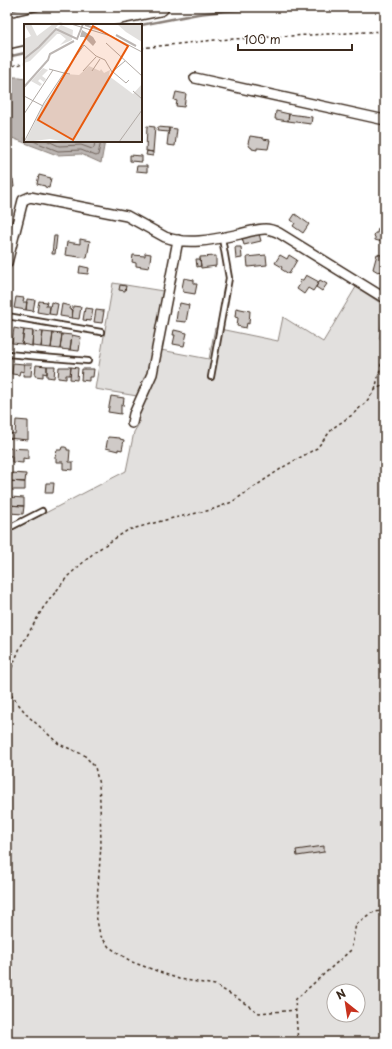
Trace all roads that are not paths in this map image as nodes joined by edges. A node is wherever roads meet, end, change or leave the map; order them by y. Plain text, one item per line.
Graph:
1 (95, 7) edge
2 (160, 7) edge
3 (77, 24) edge
4 (7, 28) edge
5 (24, 36) edge
6 (7, 40) edge
7 (195, 78) dead end
8 (385, 120) edge
9 (222, 238) junction
10 (178, 240) junction
11 (7, 263) edge
12 (385, 296) edge
13 (7, 316) edge
14 (101, 332) dead end
15 (7, 354) edge
16 (88, 361) dead end
17 (211, 377) dead end
18 (132, 423) dead end
19 (42, 511) dead end
20 (7, 529) edge

1 - 4 highway
2 - 3 highway
5 - 6 highway
7 - 8 street
9 - 10 street
9 - 12 street
9 - 17 lane
10 - 11 street
10 - 18 street
13 - 14 lane
15 - 16 lane
19 - 20 lane

